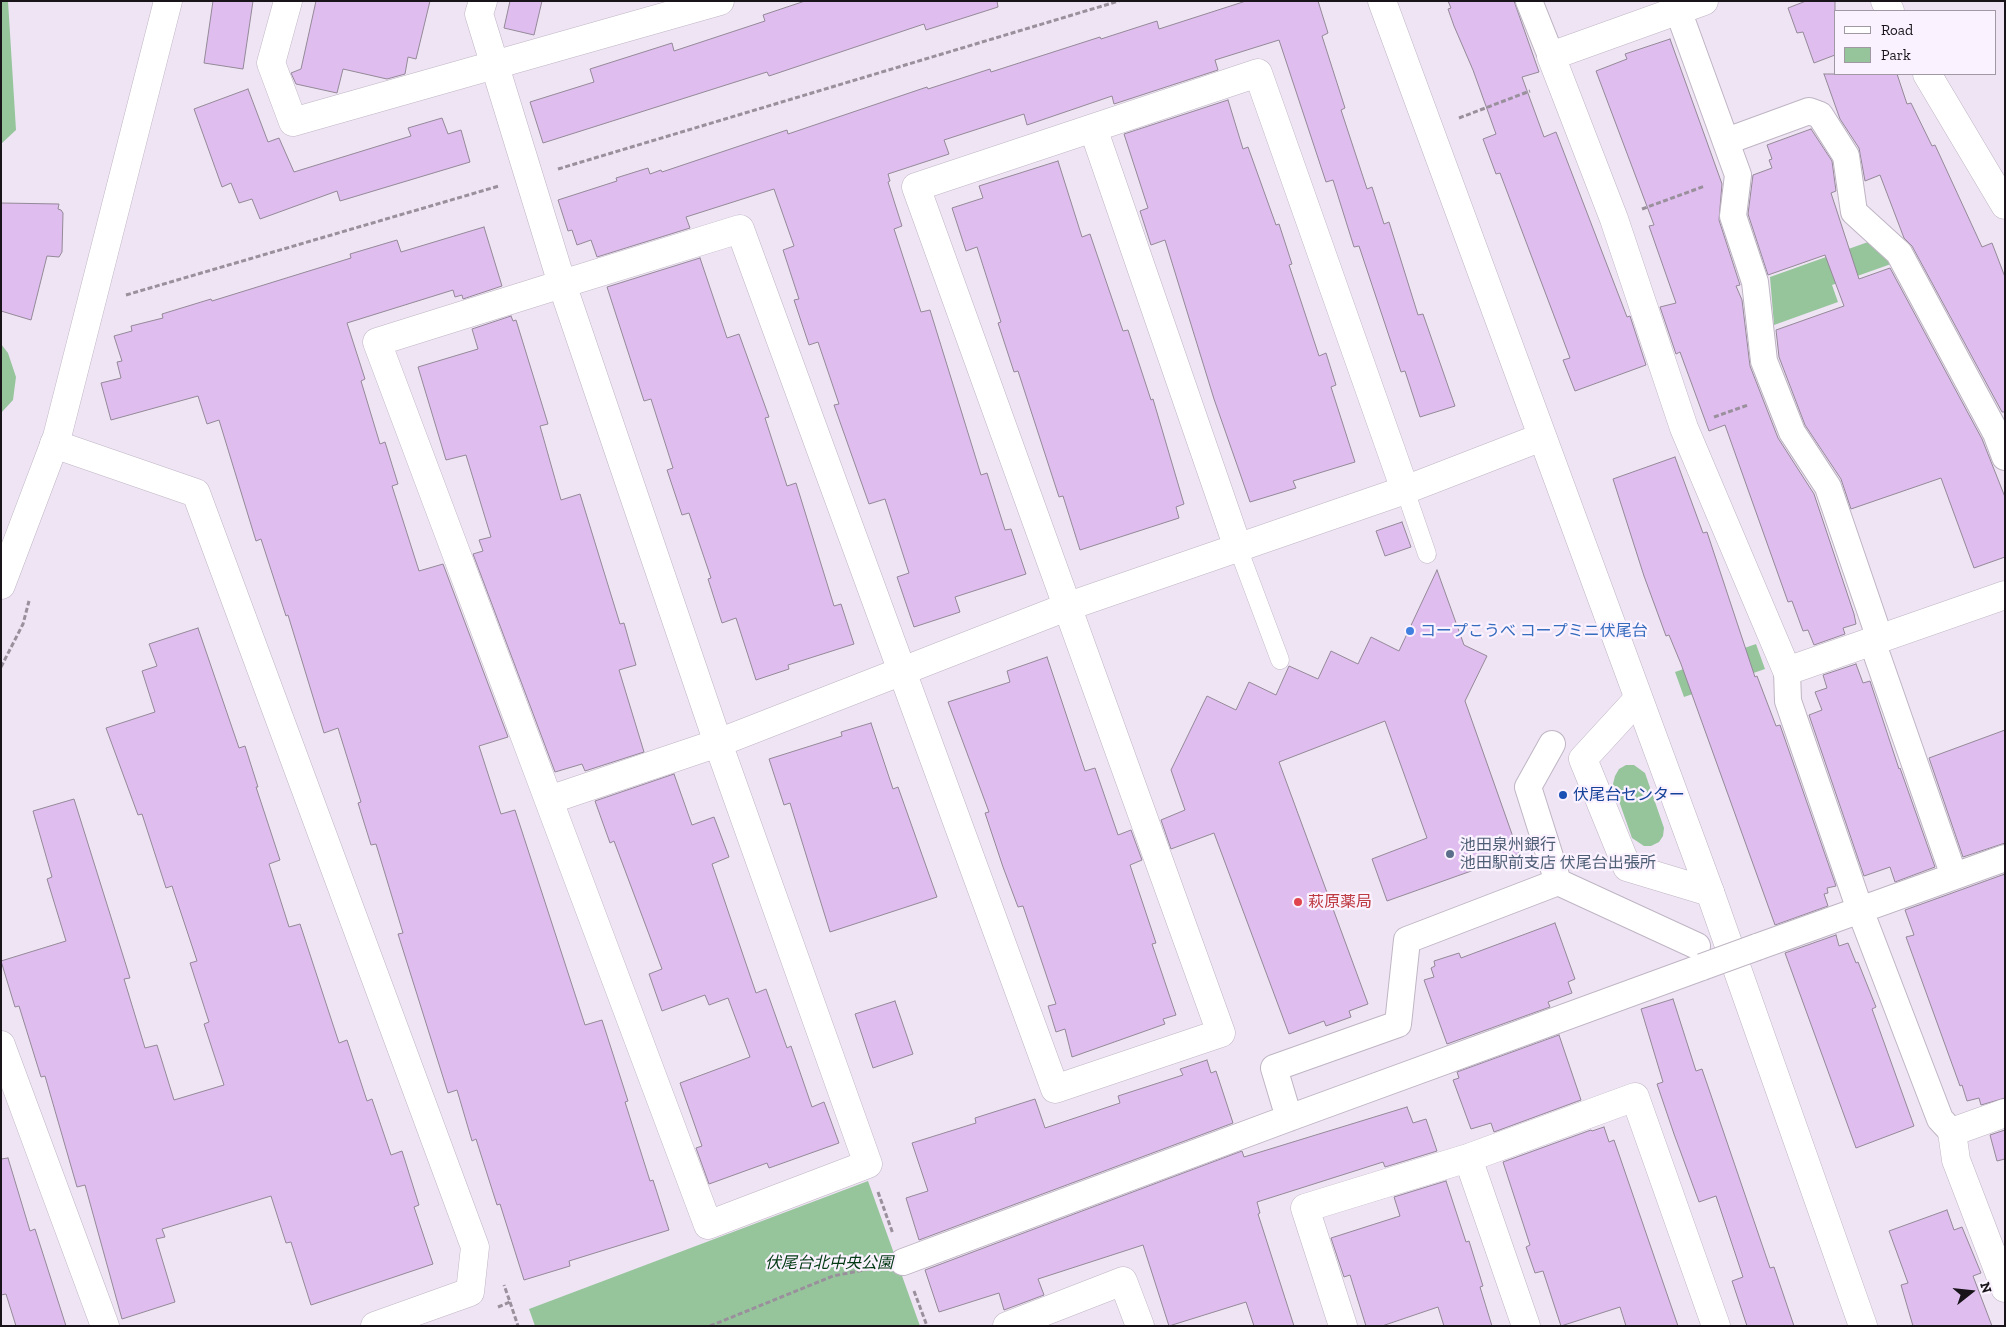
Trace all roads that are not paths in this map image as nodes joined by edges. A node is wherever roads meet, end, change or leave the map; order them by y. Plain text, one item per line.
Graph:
1 (168, 1) edge
2 (288, 1) edge
3 (482, 1) edge
4 (720, 1) edge
5 (1382, 1) edge
6 (1529, 1) edge
7 (1704, 1) edge
8 (672, 8) edge
9 (1678, 10) junction
10 (495, 65) junction
11 (1556, 68) junction
12 (1928, 75) edge
13 (1094, 128) junction
14 (1727, 141) junction
15 (2005, 206) edge
16 (562, 284) junction
17 (1542, 437) junction
18 (54, 444) junction
19 (2005, 457) edge
20 (1405, 490) junction
21 (1238, 548) junction
22 (1427, 554) dead end
23 (1, 585) edge
24 (2005, 595) edge
25 (1068, 606) junction
26 (1876, 640) junction
27 (1280, 660) dead end
28 (902, 671) junction
29 (1787, 671) junction
30 (1638, 699) junction
31 (718, 743) junction
32 (1552, 744) dead end
33 (549, 800) junction
34 (2005, 858) edge
35 (1954, 876) junction
36 (1558, 882) junction
37 (1710, 892) junction
38 (1860, 910) junction
39 (1700, 957) junction
40 (1, 1045) edge
41 (2005, 1113) edge
42 (1289, 1118) junction
43 (1952, 1132) junction
44 (1468, 1158) junction
45 (903, 1262) road end
46 (2005, 1288) edge
47 (105, 1326) edge
48 (375, 1326) edge
49 (1007, 1326) edge
50 (1140, 1326) edge
51 (1343, 1326) edge
52 (1526, 1326) edge
53 (1716, 1326) edge
54 (1863, 1326) edge

1 - 18 street
2 - 10 street
3 - 10 street
4 - 8 street
5 - 17 street
6 - 11 street
7 - 9 street
8 - 10 street
9 - 11 street
9 - 14 street
10 - 16 street
11 - 29 street
12 - 15 street
13 - 20 street
13 - 21 street
13 - 25 street
14 - 19 street
14 - 26 street
16 - 28 street
16 - 31 street
16 - 33 street
17 - 20 street
17 - 30 street
18 - 23 street
18 - 48 street
20 - 21 street
20 - 22 lane
21 - 25 street
21 - 27 lane
24 - 26 street
25 - 28 street
25 - 28 street
26 - 29 street
26 - 35 street
28 - 31 street
29 - 38 street
30 - 37 street
30 - 37 street
31 - 33 street
31 - 33 street
32 - 36 street
34 - 35 street
35 - 38 street
36 - 39 street
36 - 42 street
37 - 54 street
38 - 39 street, bridge
38 - 43 street
39 - 42 street
40 - 47 street
41 - 43 street
42 - 45 street
43 - 46 street
44 - 51 street
44 - 52 street
44 - 53 street
49 - 50 street

